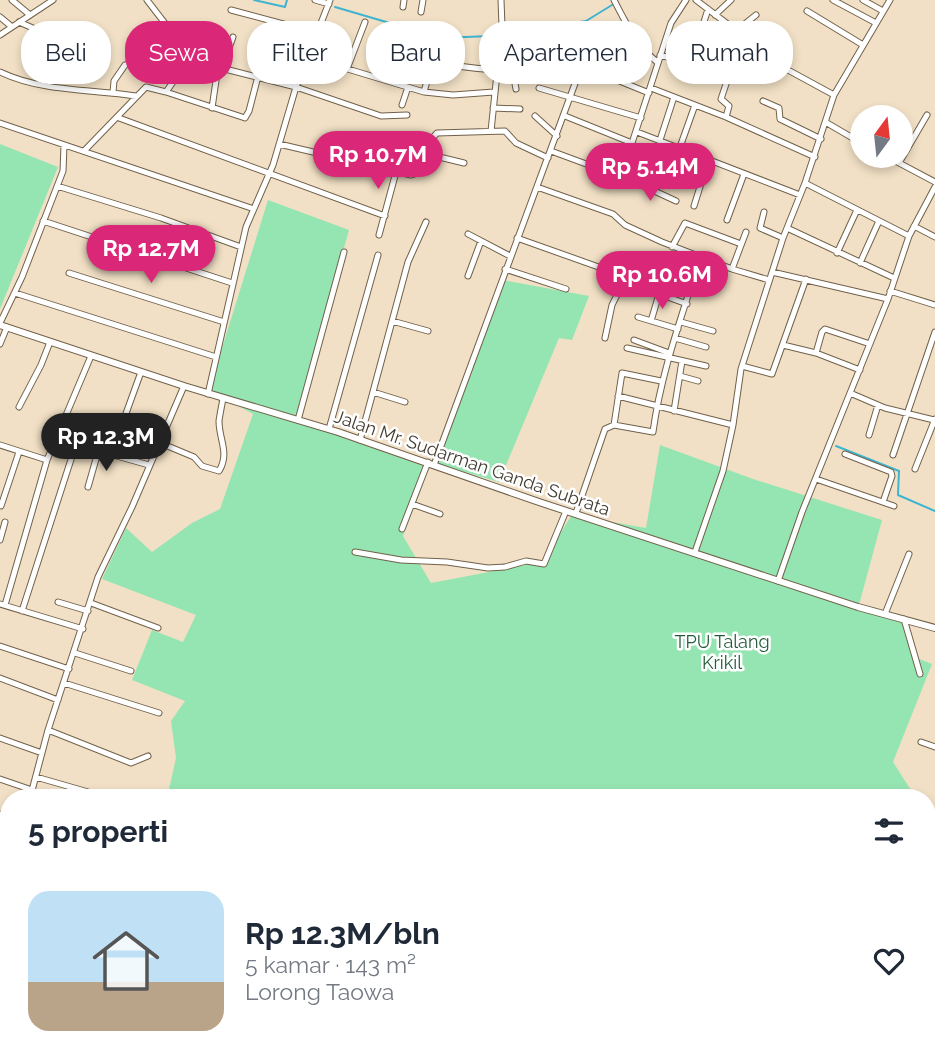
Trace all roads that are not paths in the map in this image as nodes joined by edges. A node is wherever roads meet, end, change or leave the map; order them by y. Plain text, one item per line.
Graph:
1 (12, 0) edge
2 (53, 0) edge
3 (147, 0) edge
4 (315, 0) edge
5 (404, 0) edge
6 (423, 0) edge
7 (501, 0) edge
8 (686, 0) edge
9 (696, 0) edge
10 (731, 0) edge
11 (833, 0) edge
12 (863, 0) edge
13 (890, 0) edge
14 (330, 2) edge
15 (615, 2) edge
16 (403, 8) dead end
17 (708, 9) junction
18 (230, 10) dead end
19 (807, 11) dead end
20 (883, 11) junction
21 (421, 12) dead end
22 (30, 15) junction
23 (715, 15) junction
24 (756, 15) dead end
25 (0, 17) edge
26 (163, 21) edge
27 (272, 21) edge
28 (322, 21) edge
29 (502, 21) edge
30 (723, 21) edge
31 (748, 21) edge
32 (19, 22) joint
33 (365, 22) dead end
34 (876, 23) junction
35 (12, 27) junction
36 (0, 35) edge
37 (863, 45) junction
38 (660, 55) junction
39 (352, 56) edge
40 (658, 63) junction
41 (125, 65) edge
42 (0, 72) edge
43 (793, 72) edge
44 (172, 84) edge
45 (217, 84) edge
46 (256, 84) edge
47 (281, 84) edge
48 (298, 84) edge
49 (398, 84) edge
50 (426, 84) edge
51 (495, 84) edge
52 (515, 84) edge
53 (726, 84) edge
54 (408, 87) junction
55 (296, 88) junction
56 (539, 88) dead end
57 (516, 89) dead end
58 (650, 91) junction
59 (113, 92) junction
60 (166, 92) junction
61 (424, 92) junction
62 (494, 92) junction
63 (834, 95) junction
64 (136, 96) junction
65 (572, 97) junction
66 (674, 97) junction
67 (763, 101) dead end
68 (402, 104) dead end
69 (695, 105) junction
70 (212, 108) junction
71 (493, 108) junction
72 (520, 109) dead end
73 (407, 115) dead end
74 (535, 116) dead end
75 (565, 116) junction
76 (927, 116) dead end
77 (726, 117) junction
78 (118, 118) junction
79 (641, 118) junction
80 (0, 123) edge
81 (827, 123) junction
82 (491, 131) junction
83 (637, 132) junction
84 (406, 135) dead end
85 (557, 136) junction
86 (850, 136) edge
87 (914, 138) edge
88 (821, 139) junction
89 (336, 140) dead end
90 (660, 140) junction
91 (279, 144) junction
92 (64, 145) junction
93 (680, 147) junction
94 (84, 151) junction
95 (551, 151) junction
96 (427, 154) junction
97 (332, 156) junction
98 (548, 158) junction
99 (815, 158) junction
100 (708, 161) junction
101 (464, 163) dead end
102 (907, 168) edge
103 (397, 172) junction
104 (744, 174) junction
105 (269, 175) junction
106 (805, 183) junction
107 (935, 185) edge
108 (57, 186) junction
109 (537, 187) junction
110 (800, 195) junction
111 (676, 201) dead end
112 (694, 206) dead end
113 (254, 209) junction
114 (858, 209) junction
115 (764, 212) dead end
116 (386, 216) junction
117 (727, 220) dead end
118 (879, 220) junction
119 (43, 221) junction
120 (426, 222) dead end
121 (914, 226) junction
122 (787, 228) junction
123 (746, 232) dead end
124 (468, 234) dead end
125 (379, 236) dead end
126 (909, 236) junction
127 (935, 237) edge
128 (517, 238) junction
129 (783, 238) junction
130 (481, 241) junction
131 (741, 244) junction
132 (241, 247) junction
133 (673, 247) junction
134 (344, 252) dead end
135 (837, 253) junction
136 (377, 255) dead end
137 (510, 256) junction
138 (700, 258) junction
139 (860, 263) junction
140 (656, 267) dead end
141 (505, 269) junction
142 (732, 269) junction
143 (772, 272) junction
144 (69, 273) dead end
145 (468, 276) dead end
146 (894, 278) junction
147 (694, 279) junction
148 (806, 279) junction
149 (769, 280) junction
150 (624, 281) junction
151 (232, 283) junction
152 (566, 289) dead end
153 (890, 291) junction
154 (15, 293) junction
155 (659, 294) junction
156 (888, 299) junction
157 (687, 304) junction
158 (935, 304) edge
159 (638, 317) dead end
160 (392, 321) junction
161 (651, 321) junction
162 (224, 322) junction
163 (681, 322) junction
164 (2, 325) edge
165 (678, 329) junction
166 (428, 331) dead end
167 (713, 331) dead end
168 (935, 332) edge
169 (605, 338) dead end
170 (675, 338) junction
171 (634, 340) dead end
172 (50, 342) junction
173 (0, 344) edge
174 (870, 344) junction
175 (783, 345) junction
176 (706, 347) dead end
177 (627, 348) dead end
178 (816, 354) junction
179 (91, 356) junction
180 (668, 356) junction
181 (216, 357) junction
182 (681, 361) junction
183 (706, 366) dead end
184 (742, 366) junction
185 (860, 370) junction
186 (141, 372) junction
187 (680, 376) junction
188 (661, 381) junction
189 (698, 381) dead end
190 (184, 386) junction
191 (373, 392) junction
192 (850, 393) junction
193 (208, 394) junction
194 (618, 396) junction
195 (223, 398) junction
196 (405, 402) dead end
197 (877, 405) junction
198 (656, 406) junction
199 (19, 407) dead end
200 (674, 411) junction
201 (906, 414) junction
202 (934, 419) edge
203 (298, 420) junction
204 (614, 425) junction
205 (733, 425) junction
206 (329, 429) junction
207 (120, 430) dead end
208 (869, 435) dead end
209 (57, 439) junction
210 (360, 440) junction
211 (158, 442) junction
212 (76, 444) junction
213 (0, 445) edge
214 (19, 452) junction
215 (98, 452) junction
216 (845, 454) dead end
217 (893, 455) dead end
218 (47, 460) junction
219 (431, 464) junction
220 (149, 465) junction
221 (915, 469) dead end
222 (816, 479) junction
223 (88, 487) dead end
224 (883, 502) junction
225 (412, 504) junction
226 (1, 506) edge
227 (894, 506) dead end
228 (566, 511) junction
229 (576, 513) junction
230 (440, 514) dead end
231 (5, 522) dead end
232 (402, 529) dead end
233 (0, 540) edge
234 (355, 552) dead end
235 (695, 552) junction
236 (909, 554) dead end
237 (778, 580) junction
238 (58, 602) dead end
239 (91, 603) junction
240 (3, 605) edge
241 (22, 611) junction
242 (88, 611) junction
243 (885, 614) junction
244 (904, 620) junction
245 (934, 625) edge
246 (158, 628) dead end
247 (83, 629) junction
248 (0, 646) edge
249 (75, 653) junction
250 (69, 669) junction
251 (131, 671) dead end
252 (920, 674) dead end
253 (0, 678) edge
254 (64, 683) junction
255 (58, 700) junction
256 (159, 713) dead end
257 (48, 730) junction
258 (0, 738) edge
259 (920, 742) dead end
260 (935, 747) edge
261 (42, 753) junction
262 (148, 756) dead end
263 (36, 777) junction
264 (0, 779) edge
265 (75, 788) joint
266 (29, 789) edge
267 (32, 789) edge
268 (78, 789) edge

1 - 22 street
2 - 22 street
3 - 26 street
4 - 14 street
5 - 16 street
6 - 21 street
7 - 29 street
8 - 38 street
9 - 17 street
10 - 23 street
11 - 34 street
12 - 20 street
13 - 20 street
14 - 28 street
15 - 40 street
17 - 23 street
17 - 38 street
18 - 27 street
19 - 37 street
20 - 34 street
22 - 32 street
23 - 30 street
24 - 31 street
25 - 35 street
32 - 35 street
33 - 39 street
34 - 37 street
35 - 36 street
37 - 63 street
38 - 40 street
40 - 58 street
41 - 59 street
42 - 59 street
43 - 63 street
44 - 60 street
45 - 70 street
46 - 70 street
47 - 55 street
48 - 55 street
49 - 54 street
50 - 61 street
51 - 62 street
52 - 57 street
53 - 77 street
54 - 61 street
54 - 68 street
55 - 73 street
55 - 91 street
56 - 65 street
58 - 65 street
58 - 66 street
58 - 79 street
59 - 64 street
60 - 64 street
60 - 70 street
61 - 62 street
62 - 71 street
63 - 81 street
64 - 78 street
65 - 75 street
65 - 79 street
66 - 69 street
66 - 90 street
67 - 88 street
69 - 77 street
69 - 93 street
71 - 72 street
71 - 82 street
74 - 85 street
75 - 83 street
75 - 85 street
76 - 87 street
77 - 99 street
78 - 94 street
78 - 105 street
79 - 83 street
80 - 92 street
81 - 86 street
81 - 88 street
82 - 96 street
82 - 98 street
83 - 90 street
84 - 103 street
85 - 95 street
88 - 99 street
89 - 97 street
90 - 93 street
91 - 97 street
91 - 105 street
92 - 94 street
92 - 108 street
93 - 100 street
94 - 113 street
95 - 98 street
95 - 111 street
96 - 101 street
96 - 103 street
97 - 103 street
98 - 109 street
99 - 106 street
100 - 104 street
100 - 112 street
102 - 107 street
103 - 116 street
104 - 110 street
104 - 117 street
105 - 113 street
105 - 116 street
106 - 110 street
106 - 114 street
107 - 121 street
108 - 119 street
108 - 132 street
109 - 128 street
109 - 133 street
110 - 122 street
113 - 132 street
114 - 118 street
114 - 135 street
115 - 129 street
116 - 125 street
118 - 126 street
118 - 139 street
119 - 151 street
119 - 154 street
120 - 160 street
121 - 126 street
121 - 127 street
122 - 129 street
122 - 135 street
123 - 131 street
124 - 130 street
126 - 146 street
128 - 137 street
128 - 150 street
129 - 143 street
130 - 137 street
130 - 145 street
131 - 133 street
131 - 142 street
132 - 151 street
133 - 138 street
134 - 203 street
135 - 139 street
136 - 206 street
137 - 141 street
138 - 142 street
138 - 147 street
139 - 146 street
140 - 147 street
141 - 152 street
141 - 219 street
142 - 149 street
143 - 148 street
143 - 149 street
144 - 162 street
146 - 153 street
147 - 157 street
148 - 156 street
148 - 175 street
149 - 184 street
150 - 155 street
150 - 169 street
151 - 162 street
153 - 156 street
153 - 158 street
154 - 164 street
154 - 181 street
155 - 157 street
155 - 161 street
156 - 174 street
157 - 163 street
159 - 161 street
160 - 166 street
160 - 191 street
161 - 165 street
162 - 181 street
163 - 165 street
163 - 167 street
164 - 172 street, Jalan Mr. Sudarman Ganda Subrata
164 - 173 street
165 - 170 street
168 - 201 street
170 - 176 street
170 - 180 street
171 - 180 street
172 - 179 street, Jalan Mr. Sudarman Ganda Subrata
172 - 199 street
174 - 178 street
174 - 185 street
175 - 178 street
175 - 184 street
177 - 180 street
178 - 185 street
179 - 186 street, Jalan Mr. Sudarman Ganda Subrata
179 - 209 street
180 - 182 street
180 - 188 street
181 - 193 street
182 - 183 street
182 - 187 street
184 - 205 street
185 - 192 street
186 - 190 street, Jalan Mr. Sudarman Ganda Subrata
186 - 207 street
187 - 189 street
187 - 200 street
188 - 194 street
188 - 198 street
190 - 193 street, Jalan Mr. Sudarman Ganda Subrata
190 - 211 street
191 - 196 street
191 - 210 street
192 - 197 street
192 - 222 street
193 - 195 street, Jalan Mr. Sudarman Ganda Subrata
194 - 198 street
194 - 204 street
195 - 203 street, Jalan Mr. Sudarman Ganda Subrata
195 - 211 street
197 - 201 street
197 - 208 street
198 - 200 street
198 - 204 street
200 - 205 street
201 - 202 street
201 - 217 street
202 - 221 street
203 - 206 street, Jalan Mr. Sudarman Ganda Subrata
204 - 229 street
205 - 235 street
206 - 210 street, Jalan Mr. Sudarman Ganda Subrata
209 - 212 street
209 - 218 street
210 - 219 street, Jalan Mr. Sudarman Ganda Subrata
211 - 220 street
212 - 215 street
212 - 241 street
213 - 214 street
214 - 218 street
214 - 226 street
215 - 220 street
215 - 223 street
216 - 224 street
218 - 240 street
219 - 225 street
219 - 228 street, Jalan Mr. Sudarman Ganda Subrata
220 - 239 street
222 - 224 street
222 - 237 street
224 - 227 street
225 - 230 street
225 - 232 street
228 - 229 street, Jalan Mr. Sudarman Ganda Subrata
228 - 234 street
229 - 235 street, Jalan Mr. Sudarman Ganda Subrata
231 - 233 street
235 - 237 street, Jalan Mr. Sudarman Ganda Subrata
236 - 243 street
237 - 243 street, Jalan Mr. Sudarman Ganda Subrata
238 - 242 street
239 - 242 street
239 - 246 street
240 - 241 street
241 - 247 street
242 - 247 street
243 - 244 street, Jalan Mr. Sudarman Ganda Subrata
244 - 245 street, Jalan Mr. Sudarman Ganda Subrata
244 - 252 street
247 - 249 street
248 - 250 street
249 - 250 street
249 - 251 street
250 - 254 street
253 - 255 street
254 - 255 street
254 - 256 street
255 - 257 street
257 - 261 street
257 - 262 street
258 - 261 street
259 - 260 street
261 - 263 street
263 - 265 street
263 - 267 street
264 - 266 street
265 - 268 street

